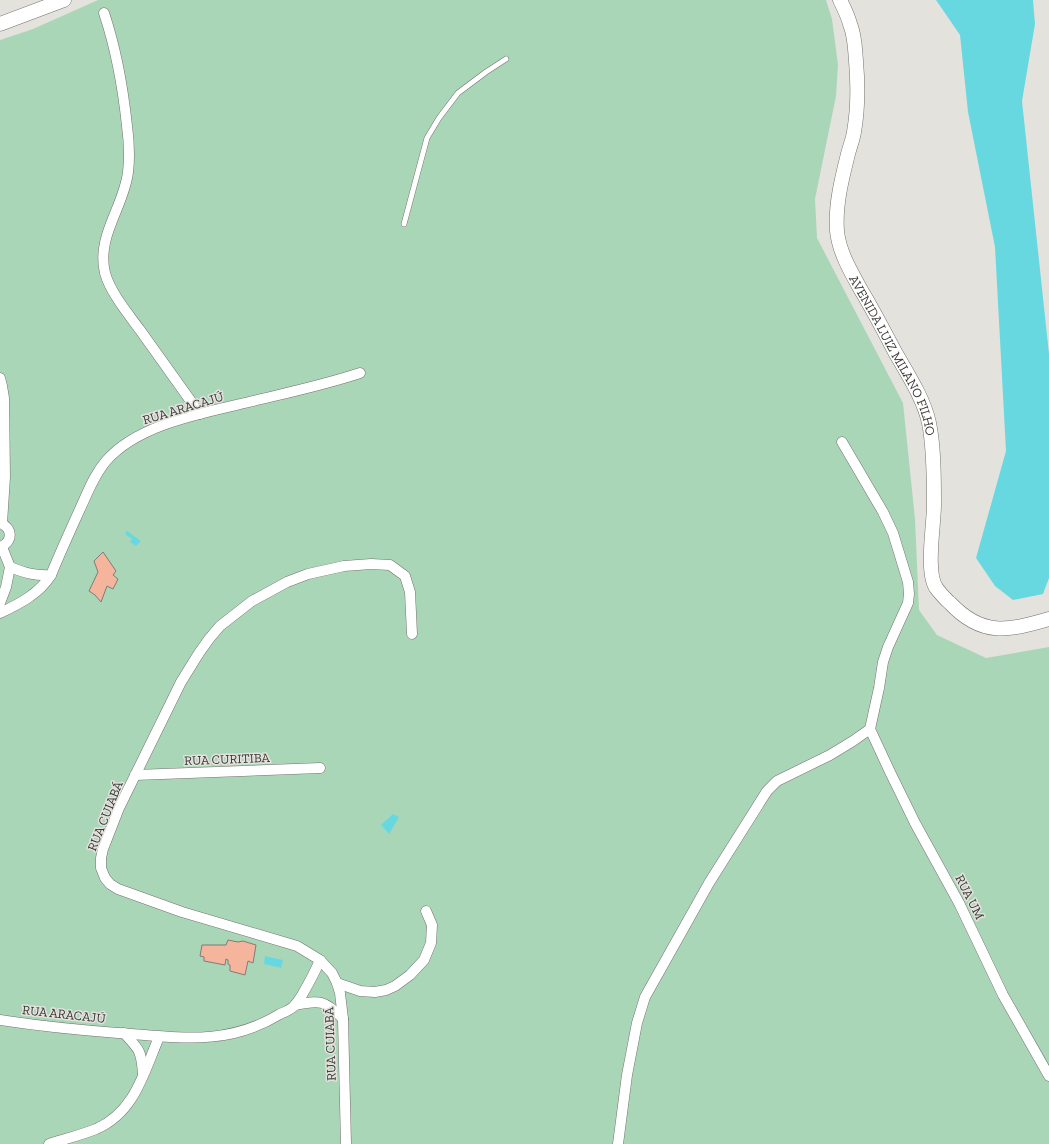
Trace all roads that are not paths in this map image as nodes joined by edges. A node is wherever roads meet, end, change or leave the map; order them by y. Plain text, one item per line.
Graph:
1 (64, 0) edge
2 (840, 0) edge
3 (104, 13) dead end
4 (0, 24) edge
5 (506, 59) dead end
6 (404, 224) dead end
7 (360, 373) dead end
8 (0, 378) edge
9 (200, 414) junction
10 (842, 442) dead end
11 (1, 523) edge
12 (1, 547) edge
13 (10, 567) junction
14 (51, 575) junction
15 (0, 603) edge
16 (0, 613) edge
17 (1049, 619) edge
18 (412, 634) dead end
19 (870, 729) junction
20 (320, 768) dead end
21 (135, 775) junction
22 (426, 911) dead end
23 (320, 960) junction
24 (337, 983) junction
25 (295, 1005) junction
26 (343, 1019) junction
27 (0, 1020) edge
28 (124, 1033) junction
29 (159, 1037) junction
30 (143, 1076) junction
31 (1049, 1076) edge
32 (49, 1144) edge
33 (346, 1144) edge
34 (618, 1144) edge

1 - 4 main road
2 - 17 main road, AVENIDA LUIZ MILANO FILHO
3 - 9 street
5 - 6 lane
7 - 9 street, RUA ARACAJÚ
8 - 11 street
9 - 14 street, RUA ARACAJÚ
10 - 19 street
11 - 12 street
12 - 13 street
13 - 14 street
13 - 15 street
14 - 16 street
18 - 21 street, RUA CUIABÁ
19 - 31 street, RUA UM
19 - 34 street
20 - 21 street, RUA CURITIBA
21 - 23 street, RUA CUIABÁ
22 - 24 street
23 - 24 street, RUA CUIABÁ
23 - 25 street
24 - 26 street, RUA CUIABÁ
25 - 26 street
25 - 29 street, RUA ARACAJÚ
26 - 33 street, RUA CUIABÁ
27 - 28 street, RUA ARACAJÚ
28 - 29 street, RUA ARACAJÚ
28 - 30 street
29 - 30 street
30 - 32 street

